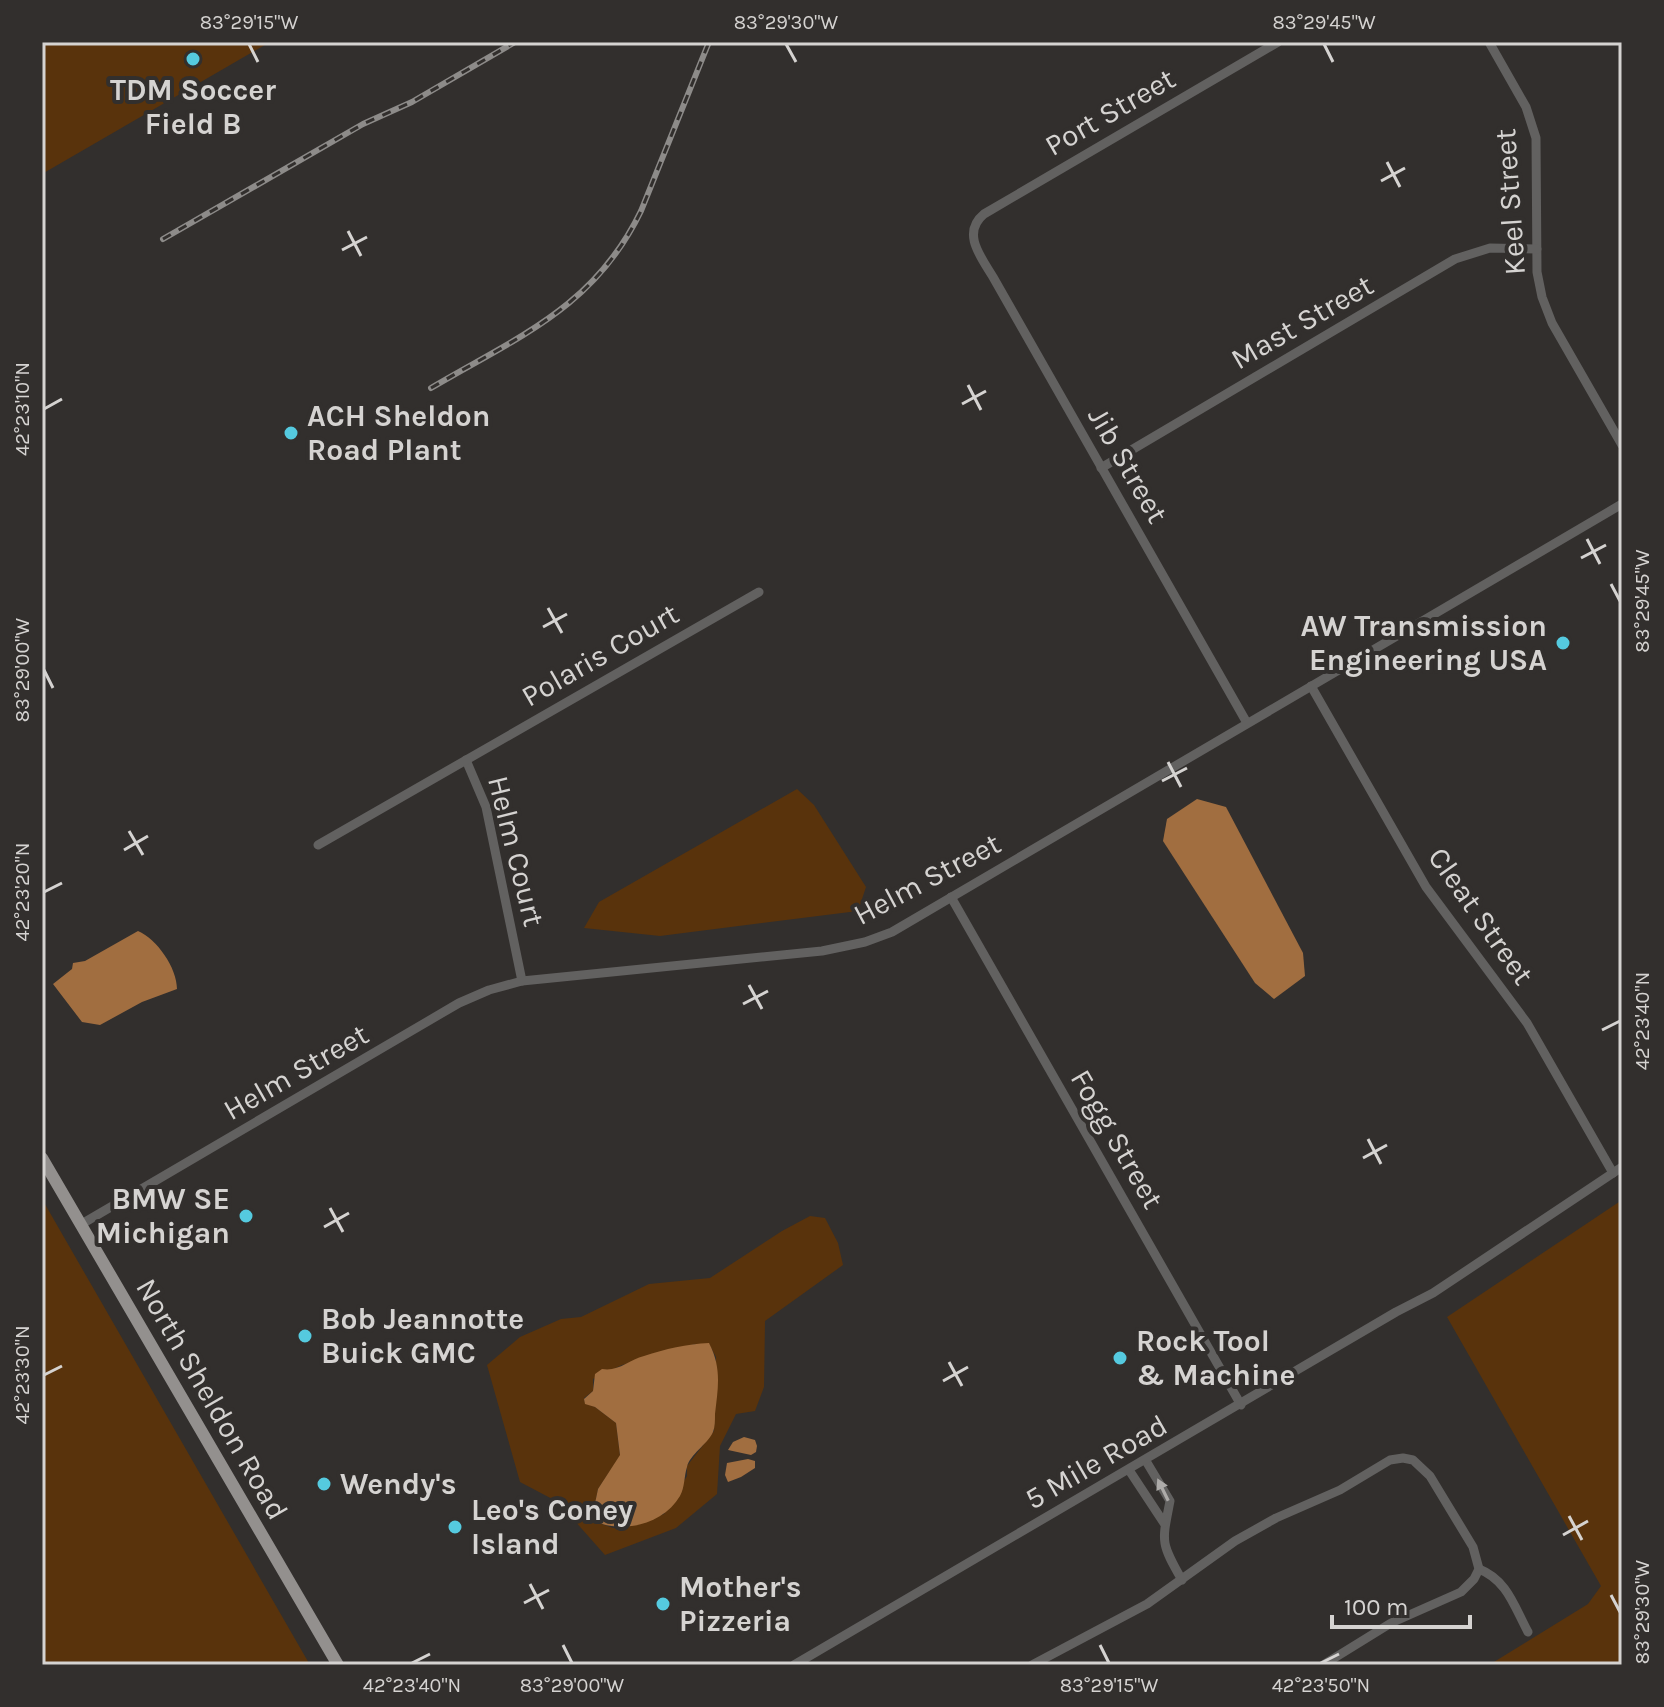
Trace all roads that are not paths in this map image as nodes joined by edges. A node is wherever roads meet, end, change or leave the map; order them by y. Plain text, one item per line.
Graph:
1 (1278, 42) edge
2 (1489, 42) edge
3 (973, 229) joint
4 (1537, 249) junction
5 (1622, 445) edge
6 (1101, 468) junction
7 (1622, 504) edge
8 (759, 592) dead end
9 (1311, 686) junction
10 (1247, 723) junction
11 (466, 760) junction
12 (318, 845) dead end
13 (951, 897) junction
14 (522, 981) junction
15 (42, 1158) edge
16 (1618, 1170) edge
17 (80, 1225) junction
18 (1241, 1405) junction
19 (1146, 1461) junction
20 (1129, 1470) junction
21 (1164, 1523) junction
22 (1479, 1569) junction
23 (1182, 1580) junction
24 (1528, 1632) dead end
25 (338, 1665) edge
26 (794, 1665) edge
27 (1032, 1665) edge
28 (1323, 1665) edge

1 - 3 street, Port Street
2 - 4 street, Keel Street
3 - 6 street, Jib Street
4 - 5 street, Keel Street
4 - 6 street, Mast Street
6 - 10 street, Jib Street
7 - 9 street, Helm Street
8 - 11 street, Polaris Court
9 - 10 street, Helm Street
9 - 16 street, Cleat Street
10 - 13 street, Helm Street
11 - 12 street, Helm Court
11 - 14 street, Helm Court
13 - 14 street, Helm Street
13 - 18 street, Fogg Street
14 - 17 street, Helm Street
15 - 17 main road, North Sheldon Road
16 - 18 street, 5 Mile Road
17 - 25 main road, North Sheldon Road
18 - 19 street, 5 Mile Road
19 - 20 street, 5 Mile Road
21 -> 19 street
20 - 21 street
20 - 26 street, 5 Mile Road
21 - 23 street
22 - 23 street
22 - 24 street
22 - 28 street
23 - 27 street

